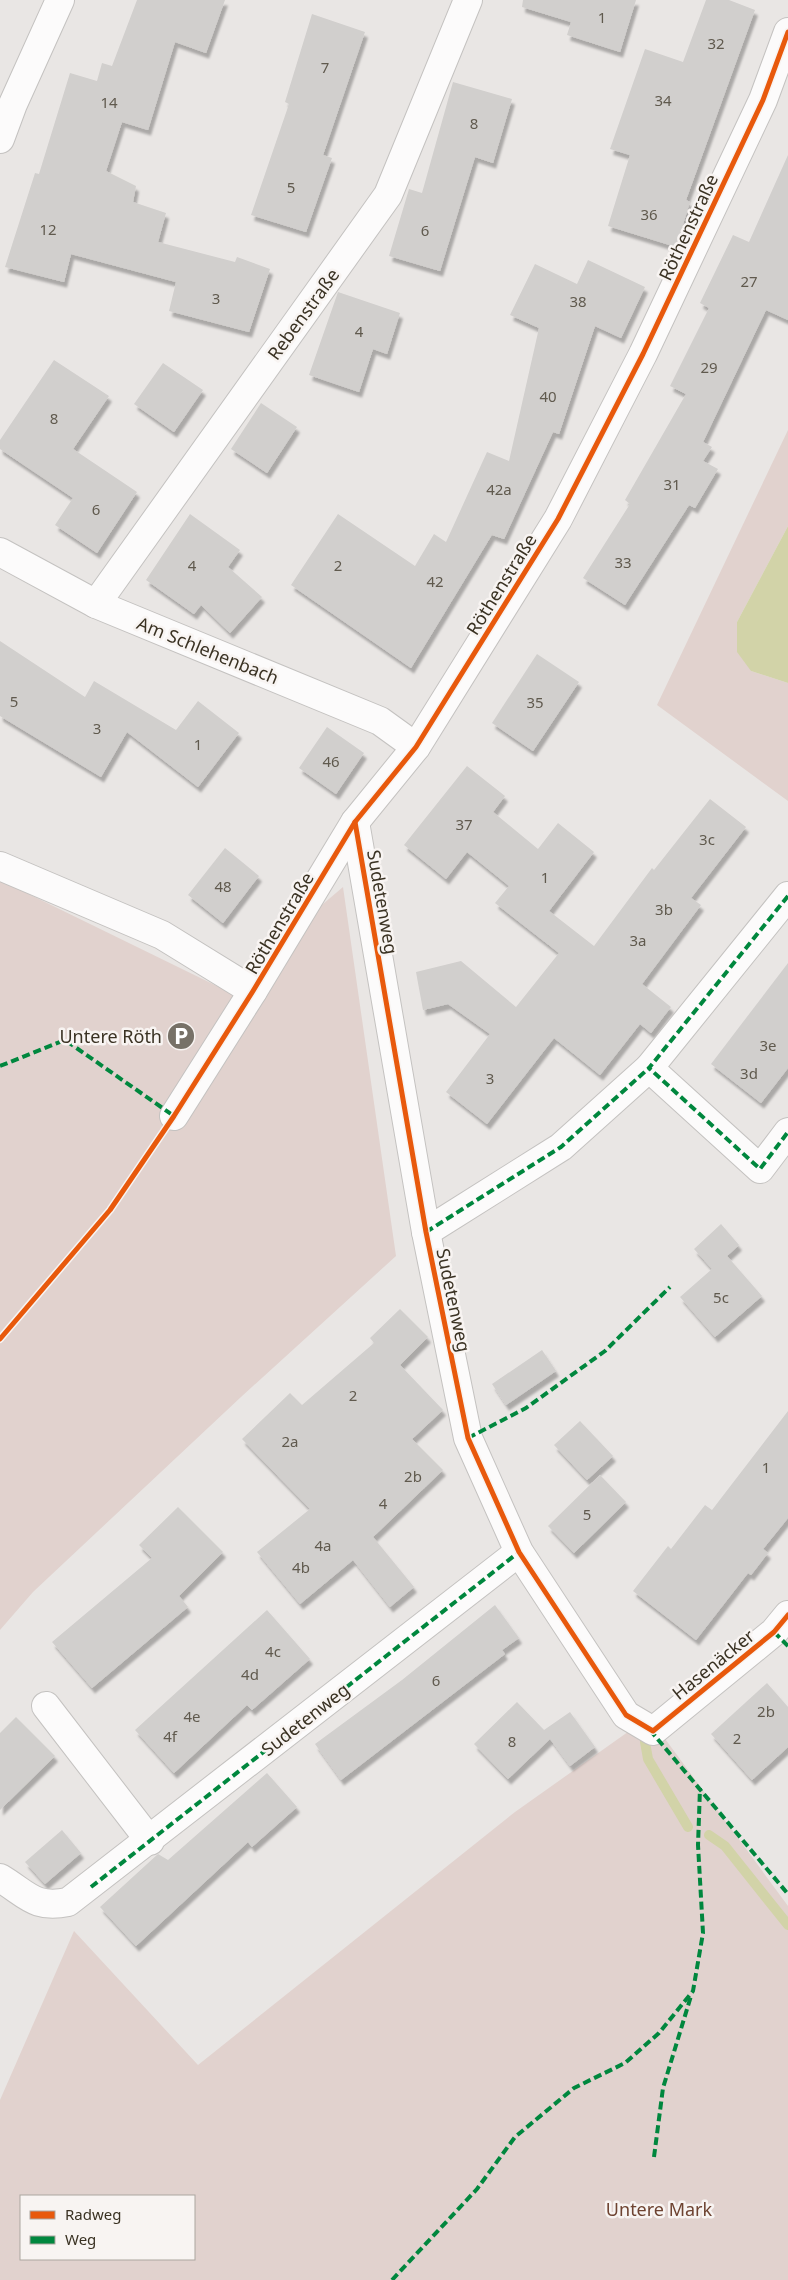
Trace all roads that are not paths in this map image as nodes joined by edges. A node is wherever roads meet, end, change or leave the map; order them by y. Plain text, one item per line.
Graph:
1 (60, 0) edge
2 (468, 0) edge
3 (788, 32) edge
4 (0, 139) edge
5 (0, 552) edge
6 (96, 604) junction
7 (416, 747) junction
8 (355, 822) junction
9 (0, 866) edge
10 (788, 896) edge
11 (253, 991) junction
12 (649, 1068) junction
13 (174, 1116) dead end
14 (788, 1132) edge
15 (426, 1232) junction
16 (519, 1552) junction
17 (783, 1631) edge
18 (46, 1706) dead end
19 (653, 1731) joint
20 (150, 1840) junction
21 (0, 1878) edge

1 - 4 street
2 - 6 street, Rebenstraße
3 - 7 street, Röthenstraße
5 - 6 street, Am Schlehenbach
6 - 7 street, Am Schlehenbach
7 - 8 street, Röthenstraße
8 - 11 street, Röthenstraße
8 - 15 street, Sudetenweg
9 - 11 street
10 - 12 street, Sudetenweg
11 - 13 street, Röthenstraße
12 - 14 street
12 - 15 street, Sudetenweg
15 - 16 street, Sudetenweg
16 - 19 street, Sudetenweg
16 - 20 street, Sudetenweg
17 - 19 street, Hasenäcker
18 - 20 street
20 - 21 street, Sudetenweg

